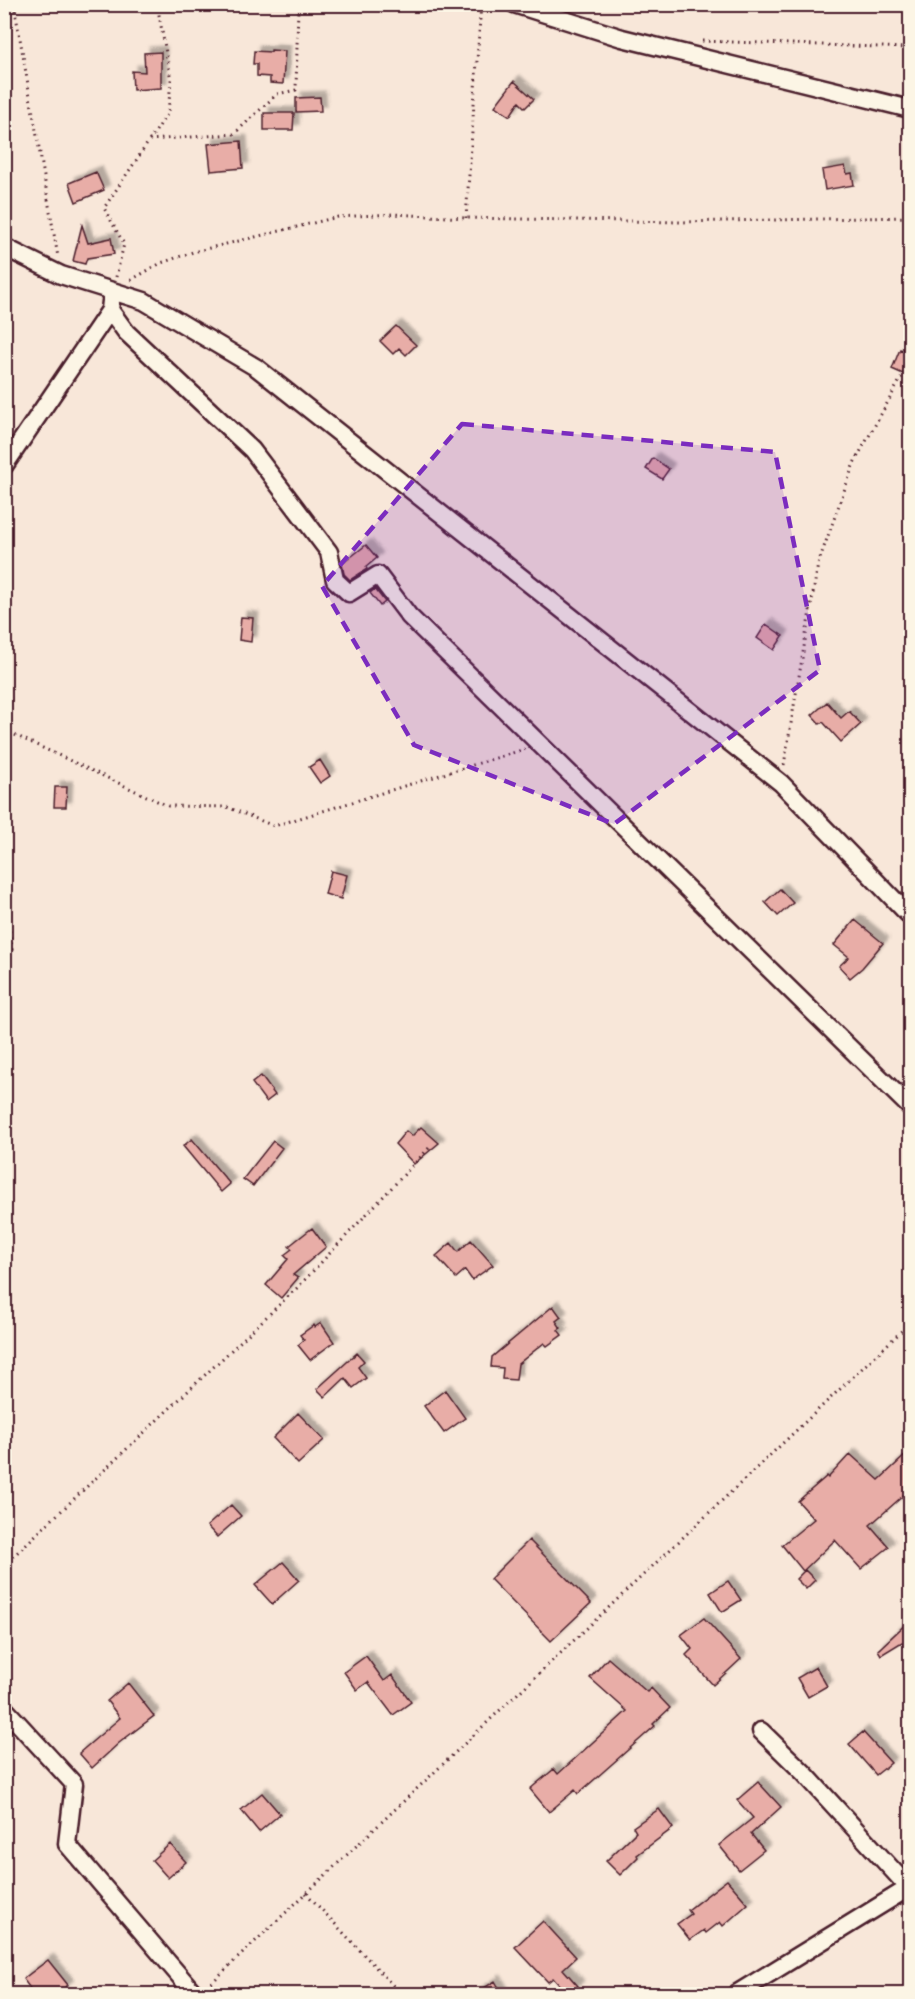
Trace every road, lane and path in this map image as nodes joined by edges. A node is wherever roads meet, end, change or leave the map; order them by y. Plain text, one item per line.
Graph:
1 (14, 4) edge
2 (157, 4) edge
3 (298, 4) edge
4 (481, 4) edge
5 (514, 4) edge
6 (691, 40) dead end
7 (910, 48) edge
8 (910, 109) edge
9 (149, 140) junction
10 (910, 217) edge
11 (466, 218) junction
12 (4, 247) edge
13 (61, 275) junction
14 (112, 291) junction
15 (110, 310) junction
16 (910, 362) edge
17 (4, 466) edge
18 (4, 730) edge
19 (541, 744) junction
20 (781, 783) junction
21 (4, 883) edge
22 (910, 916) edge
23 (4, 964) edge
24 (910, 1107) edge
25 (429, 1148) dead end
26 (910, 1323) edge
27 (4, 1565) edge
28 (4, 1708) edge
29 (761, 1731) dead end
30 (910, 1888) edge
31 (306, 1893) junction
32 (201, 1991) edge
33 (400, 1995) edge
34 (736, 1995) edge

1 - 13 path
2 - 9 path
3 - 9 path
4 - 11 path
5 - 8 street
6 - 7 path
9 - 14 path
10 - 11 path
11 - 14 path
12 - 13 street
13 - 14 street
14 - 15 street
14 - 20 street
15 - 17 street
15 - 19 street
16 - 20 path
18 - 19 path
19 - 24 street
20 - 22 street
21 - 23 path
25 - 27 path
26 - 31 path
28 - 32 street
29 - 30 street
30 - 34 street
31 - 32 path
31 - 33 path

